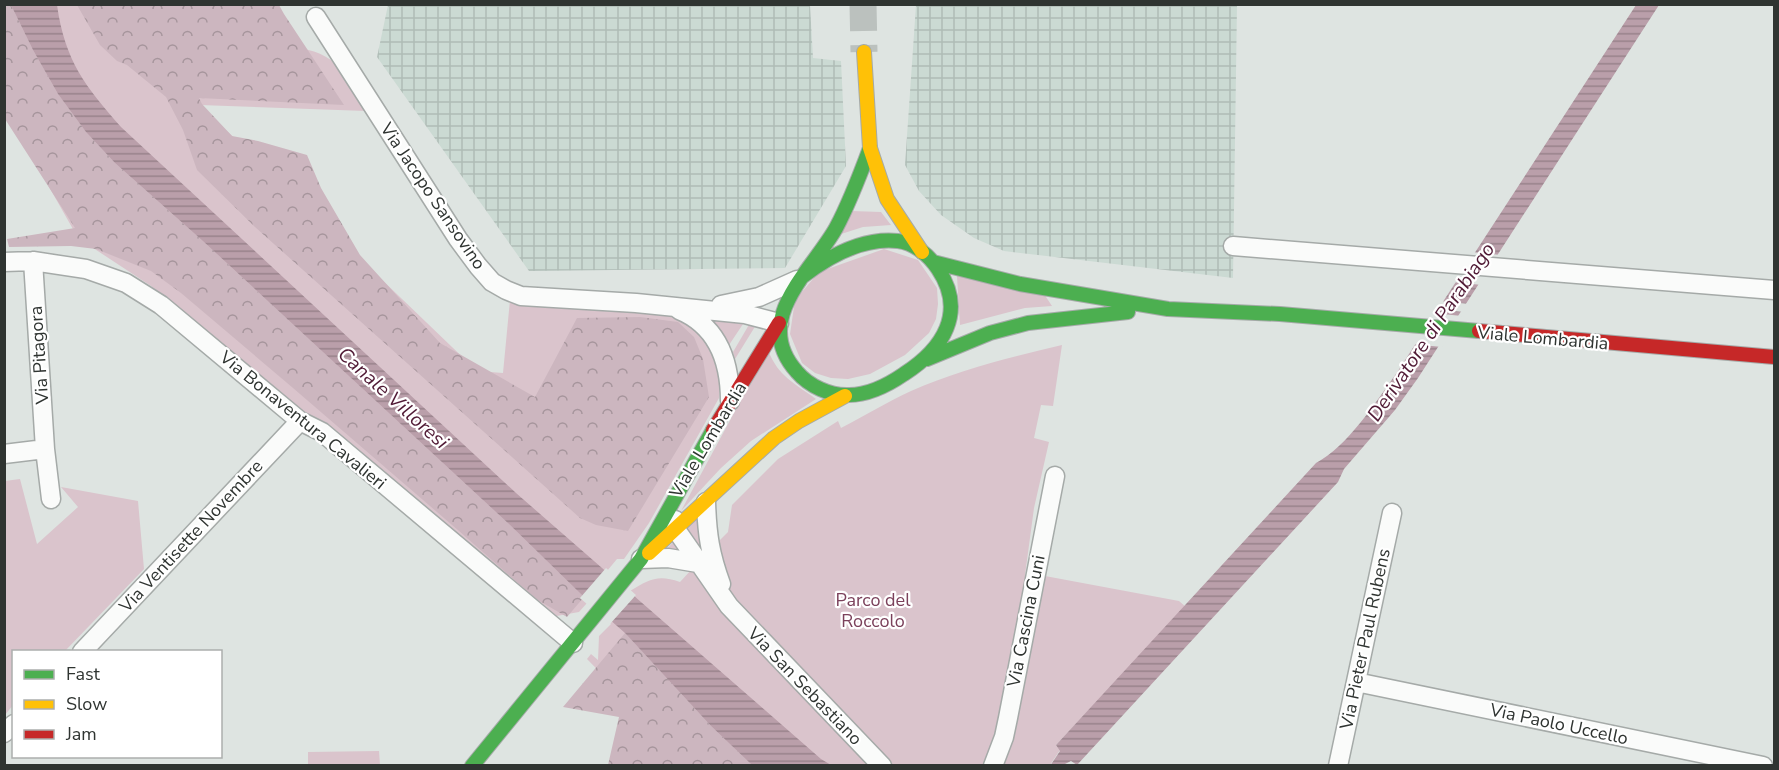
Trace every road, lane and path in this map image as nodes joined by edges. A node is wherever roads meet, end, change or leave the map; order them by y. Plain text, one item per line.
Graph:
1 (316, 17) dead end
2 (864, 52) tunnel mouth
3 (870, 148) junction
4 (1233, 246) dead end
5 (928, 257) junction
6 (33, 261) junction
7 (4, 262) edge
8 (802, 277) junction
9 (1774, 290) edge
10 (669, 306) junction
11 (1168, 309) junction
12 (779, 322) junction
13 (1774, 357) edge
14 (925, 360) junction
15 (844, 396) junction
16 (730, 401) junction
17 (300, 421) junction
18 (45, 449) junction
19 (4, 454) edge
20 (1054, 476) dead end
21 (51, 499) dead end
22 (673, 500) junction
23 (706, 502) junction
24 (1392, 513) dead end
25 (677, 531) junction
26 (641, 559) junction
27 (698, 563) junction
28 (729, 606) junction
29 (573, 642) junction
30 (83, 650) edge
31 (1356, 682) junction
32 (472, 765) edge
33 (882, 765) edge
34 (993, 765) edge
35 (1338, 765) edge
36 (1763, 765) edge

1 - 10 street, Via Jacopo Sansovino
2 - 3 main road
3 - 5 main road
3 - 8 main road
4 - 9 street
5 - 8 main road, Viale Lombardia
5 - 11 main road, Viale Lombardia
5 - 14 main road, Viale Lombardia
6 - 7 street, Via Bonaventura Cavalieri
6 - 17 street, Via Bonaventura Cavalieri
6 - 18 street, Via Pitagora
8 - 10 street
8 - 12 main road, Viale Lombardia
10 - 12 street
10 - 16 street
11 - 13 main road, Viale Lombardia
11 - 14 main road, Viale Lombardia
12 - 15 main road
12 - 16 main road, Viale Lombardia
14 - 15 main road, Viale Lombardia
15 - 23 main road, Viale Lombardia
16 - 22 main road, Viale Lombardia
17 - 29 street, Via Bonaventura Cavalieri
17 - 30 street, Via Ventisette Novembre
18 - 19 street
18 - 21 street, Via Pitagora
20 - 34 street, Via Cascina Cuni
22 - 25 street, Via San Sebastiano
22 - 26 main road, Viale Lombardia
23 - 25 main road, Viale Lombardia
23 - 28 street, Via San Sebastiano
24 - 31 street, Via Pieter Paul Rubens
25 - 26 main road, Viale Lombardia
25 - 27 street, Via San Sebastiano
26 - 27 street
26 - 29 main road, Viale Lombardia
27 - 28 street, Via San Sebastiano
28 - 33 street, Via San Sebastiano
29 - 32 main road, Viale Lombardia
31 - 35 street, Via Pieter Paul Rubens
31 - 36 street, Via Paolo Uccello

